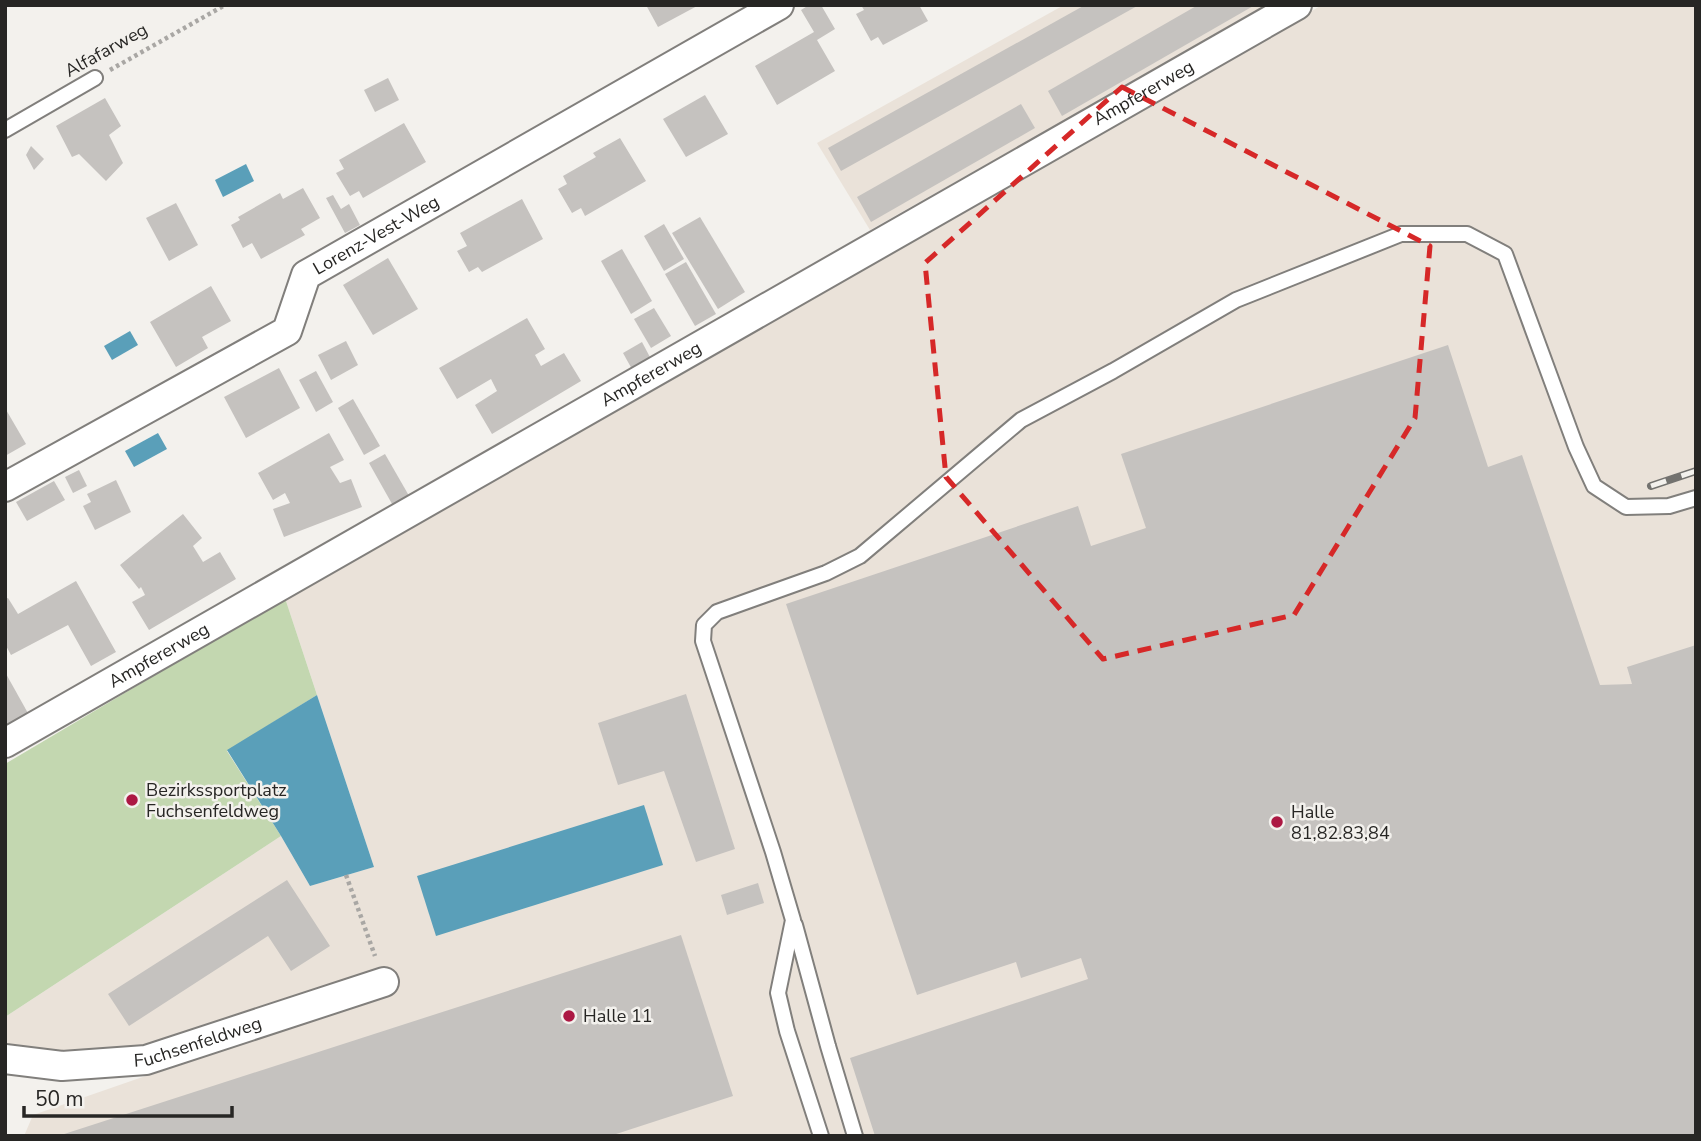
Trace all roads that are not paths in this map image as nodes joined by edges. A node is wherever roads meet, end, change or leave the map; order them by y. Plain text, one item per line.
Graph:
1 (779, 5) edge
2 (1297, 5) edge
3 (95, 78) road end
4 (5, 130) edge
5 (5, 487) edge
6 (1696, 498) edge
7 (5, 743) edge
8 (793, 920) junction
9 (384, 982) road end
10 (5, 1059) edge
11 (821, 1136) edge
12 (855, 1136) edge

1 - 5 street, Lorenz-Vest-Weg
2 - 7 street, Ampfererweg
3 - 4 lane, Alfafarweg
6 - 8 lane
8 - 11 lane
8 - 12 lane
9 - 10 street, Fuchsenfeldweg

